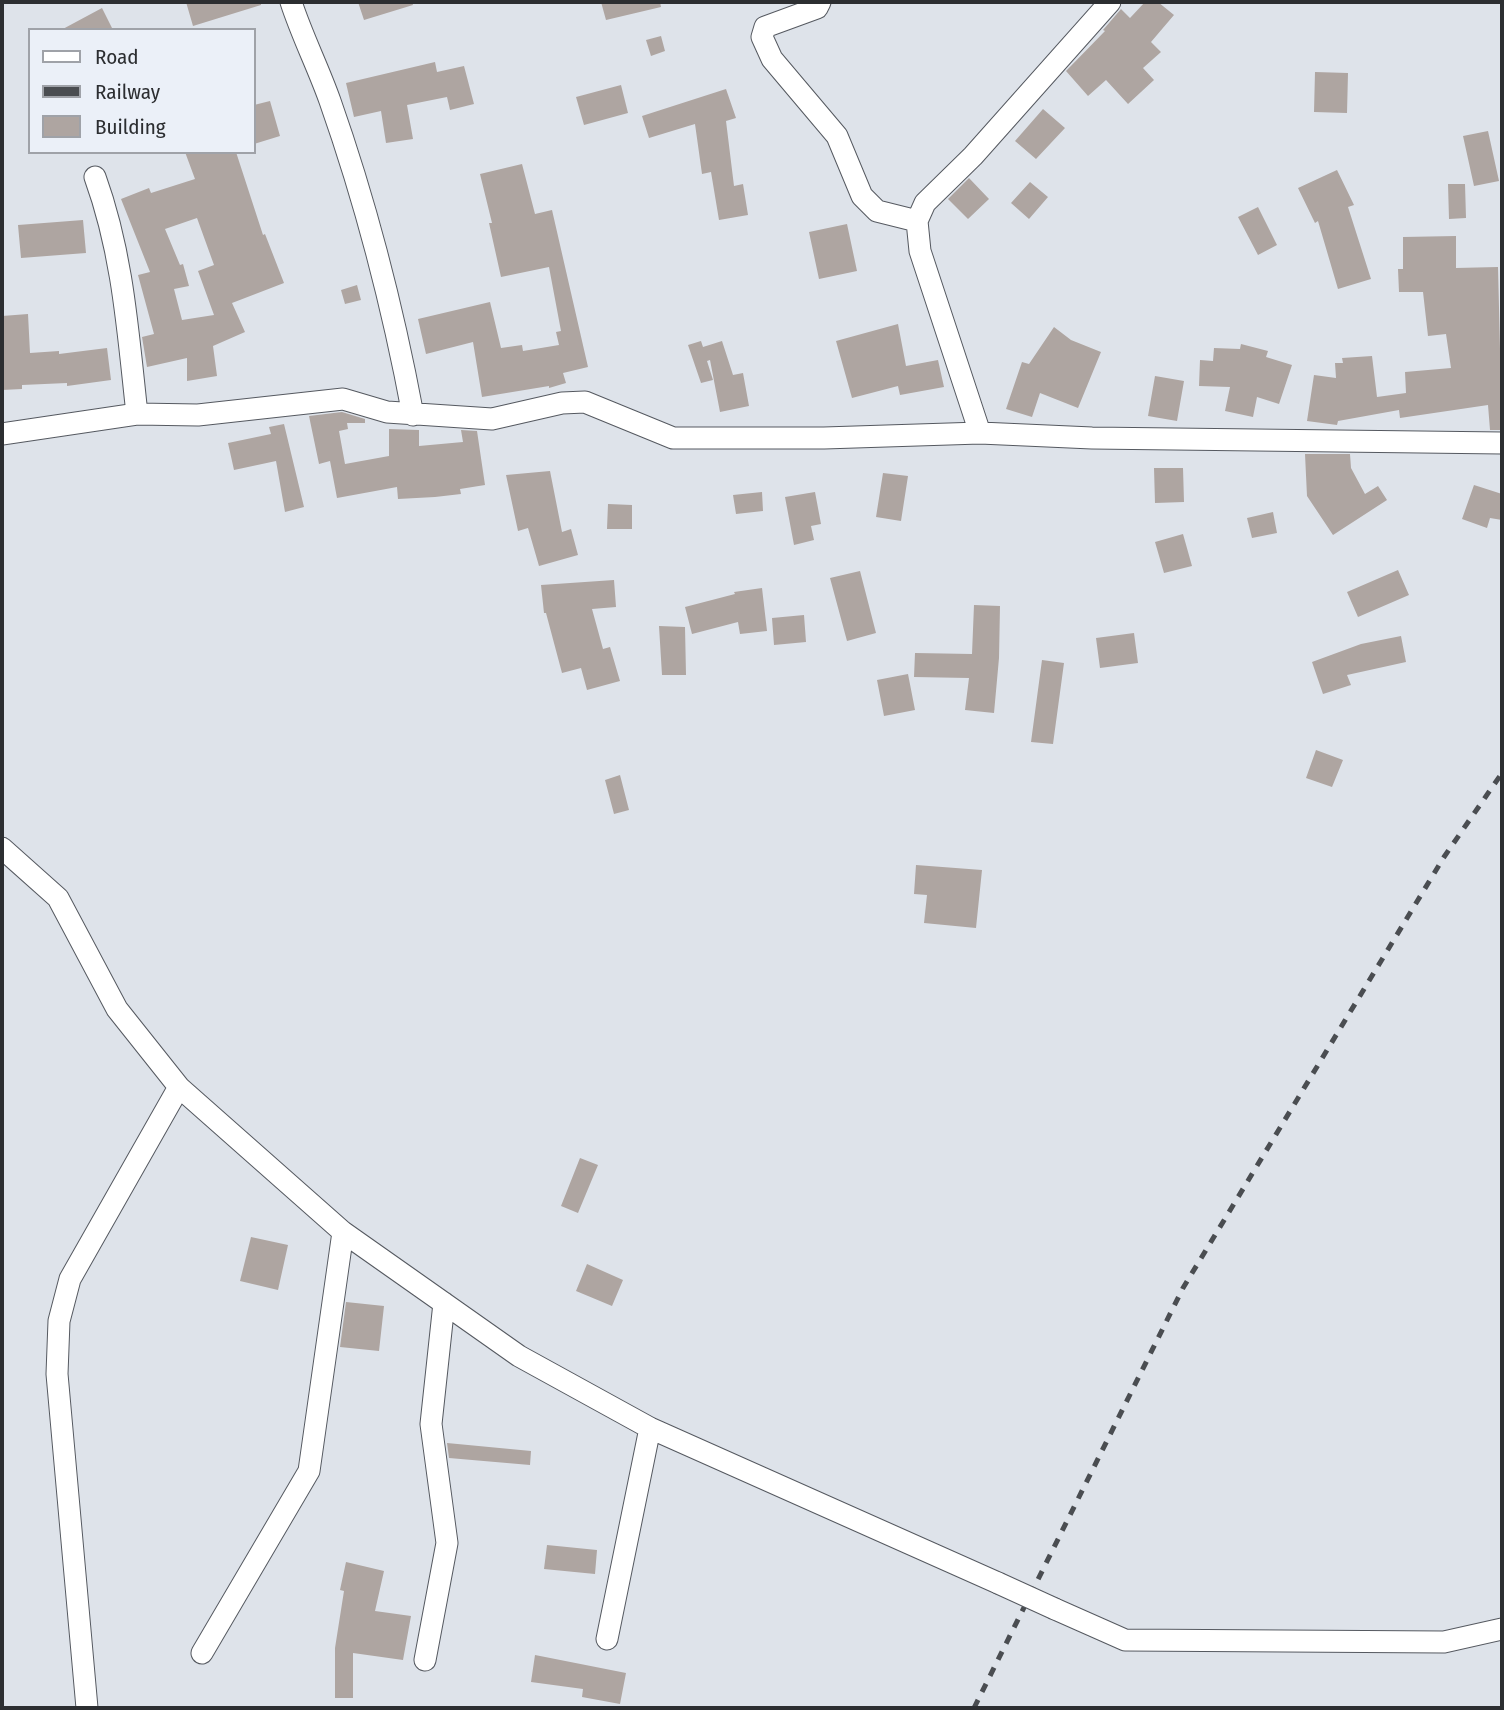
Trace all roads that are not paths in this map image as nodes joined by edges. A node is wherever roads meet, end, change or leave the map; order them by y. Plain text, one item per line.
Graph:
1 (291, 2) edge
2 (820, 2) edge
3 (1110, 2) edge
4 (95, 177) dead end
5 (917, 221) junction
6 (137, 414) junction
7 (413, 415) junction
8 (980, 433) junction
9 (2, 434) edge
10 (1502, 443) edge
11 (2, 848) edge
12 (180, 1087) junction
13 (343, 1232) junction
14 (444, 1303) junction
15 (650, 1428) junction
16 (1502, 1629) edge
17 (607, 1639) dead end
18 (202, 1653) dead end
19 (425, 1660) dead end
20 (87, 1708) edge

1 - 7 street
2 - 5 street
3 - 5 street
4 - 6 street
5 - 8 street
6 - 7 street
6 - 9 street
7 - 8 street
8 - 10 street
11 - 12 street
12 - 13 street
12 - 20 street
13 - 14 street
13 - 18 street
14 - 15 street
14 - 19 street
15 - 16 street, bridge
15 - 17 street

